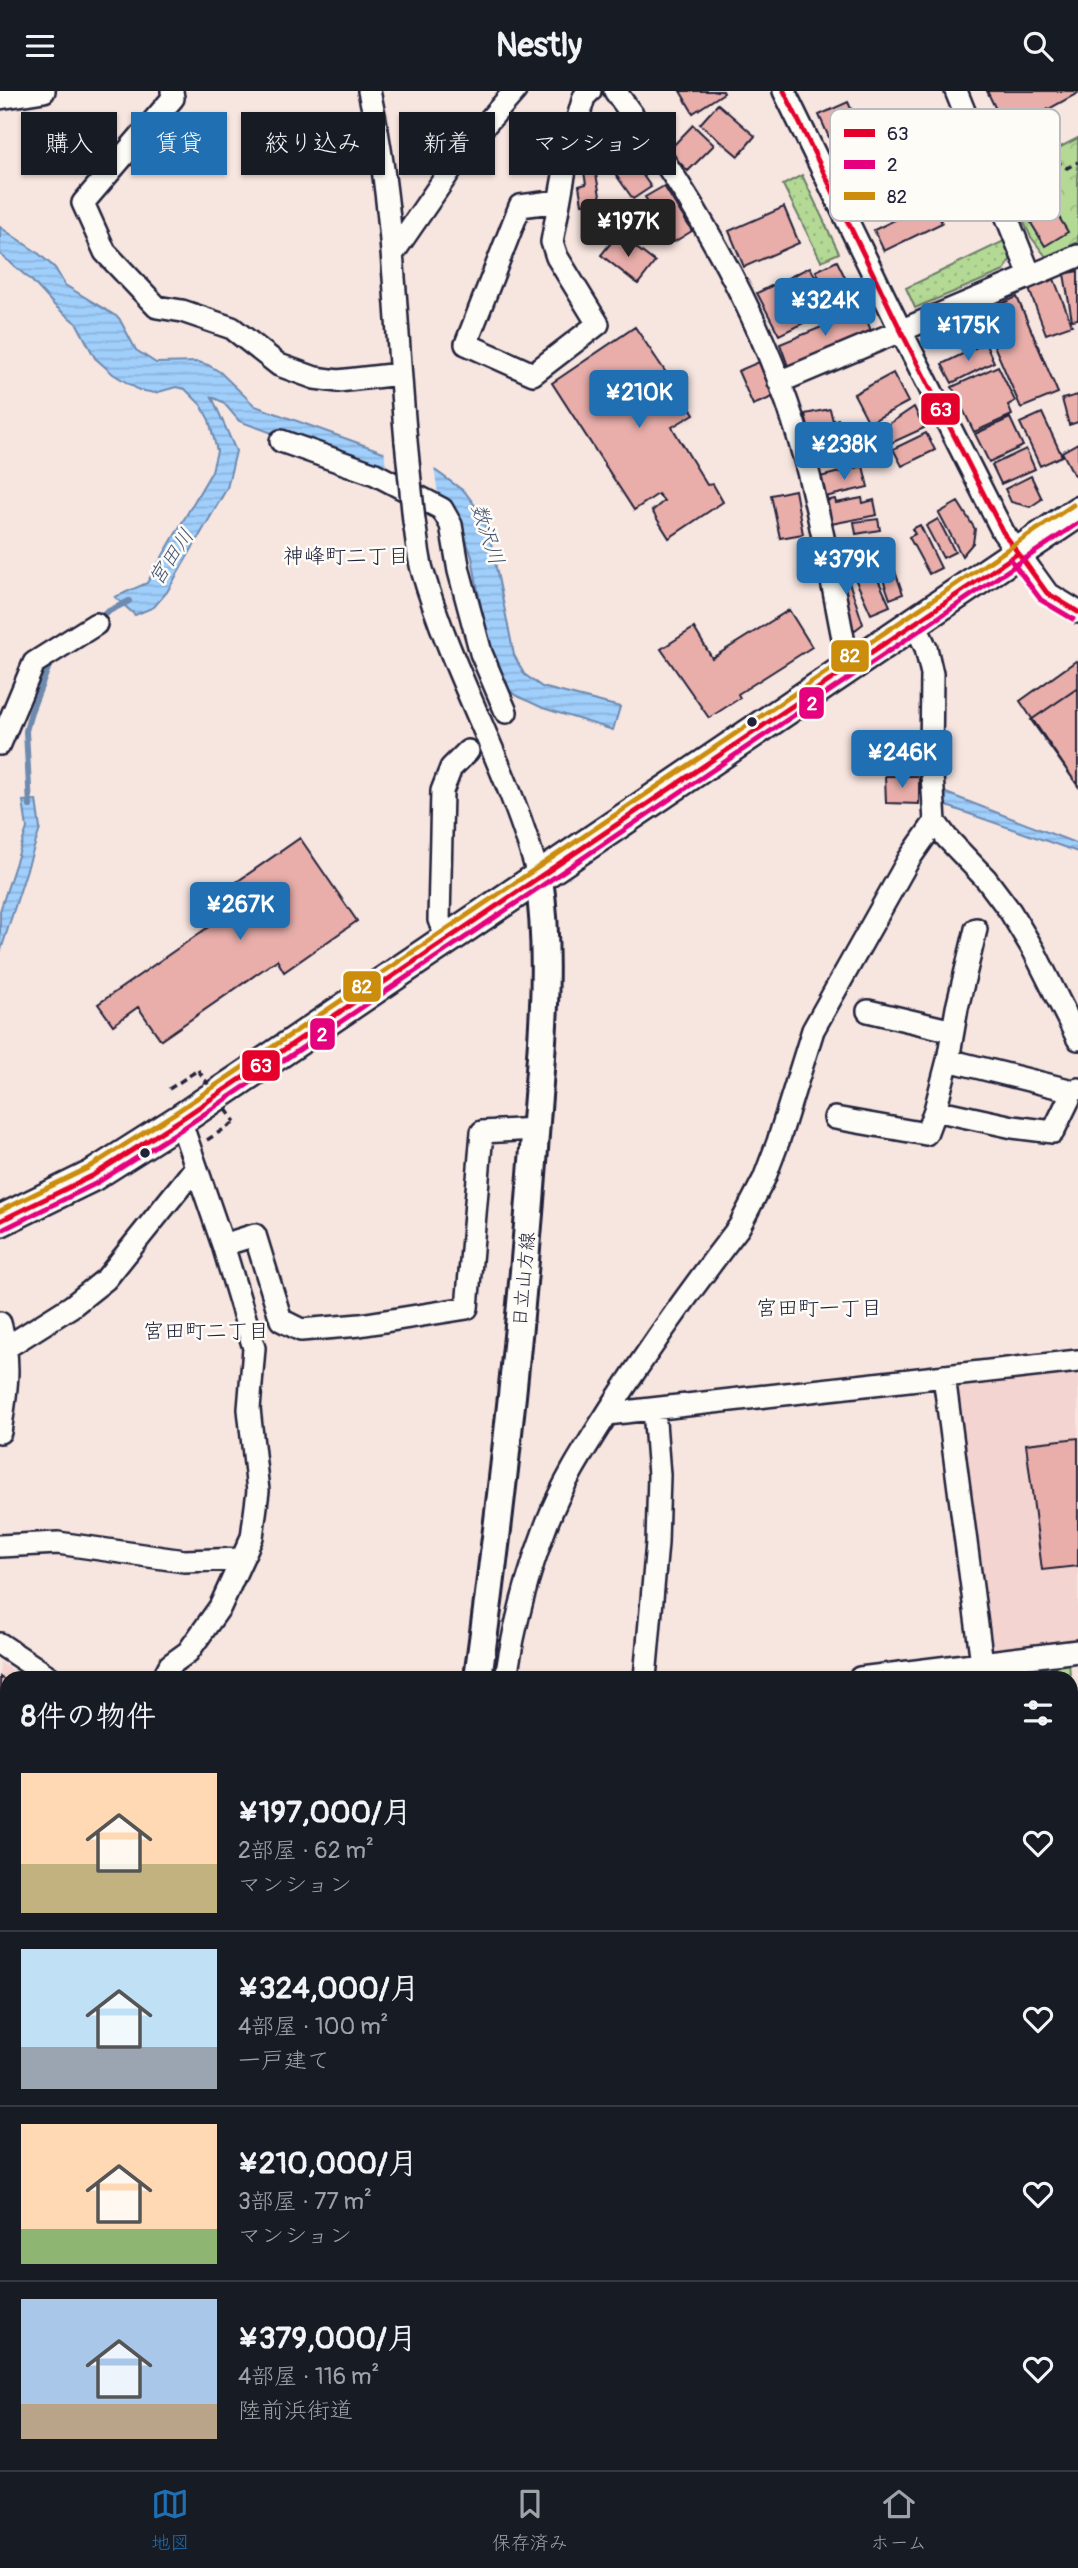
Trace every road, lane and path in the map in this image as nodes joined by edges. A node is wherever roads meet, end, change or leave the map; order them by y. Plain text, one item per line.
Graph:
1 (44, 91) edge
2 (172, 91) edge
3 (369, 91) edge
4 (515, 91) edge
5 (590, 91) edge
6 (615, 91) edge
7 (784, 91) edge
8 (956, 91) edge
9 (0, 98) edge
10 (963, 109) edge
11 (1078, 162) edge
12 (1060, 163) edge
13 (830, 185) edge
14 (559, 201) junction
15 (847, 221) edge
16 (1009, 221) edge
17 (394, 252) junction
18 (1078, 256) edge
19 (1031, 275) junction
20 (901, 331) junction
21 (400, 375) junction
22 (779, 382) junction
23 (281, 441) dead end
24 (1078, 512) edge
25 (1017, 554) junction
26 (1078, 613) edge
27 (96, 624) dead end
28 (915, 624) junction
29 (849, 668) junction
30 (506, 712) dead end
31 (0, 744) edge
32 (468, 751) dead end
33 (935, 822) junction
34 (539, 879) junction
35 (976, 929) dead end
36 (448, 938) junction
37 (867, 1011) dead end
38 (953, 1031) junction
39 (1078, 1039) edge
40 (948, 1060) junction
41 (169, 1089) dead end
42 (1076, 1090) edge
43 (935, 1110) junction
44 (835, 1118) dead end
45 (180, 1119) junction
46 (535, 1129) junction
47 (206, 1141) dead end
48 (196, 1167) junction
49 (0, 1221) edge
50 (223, 1245) junction
51 (0, 1323) edge
52 (7, 1347) junction
53 (1078, 1361) edge
54 (944, 1376) junction
55 (654, 1409) junction
56 (607, 1414) junction
57 (0, 1432) edge
58 (0, 1546) edge
59 (242, 1559) junction
60 (0, 1644) edge
61 (1078, 1651) edge
62 (40, 1671) edge
63 (167, 1671) edge
64 (479, 1671) edge
65 (507, 1671) edge
66 (646, 1671) edge
67 (983, 1671) edge

1 - 9 street
2 - 21 street
3 - 17 street
4 - 17 street
5 - 14 street
6 - 22 street
7 - 13 street
8 - 10 street
11 - 12 path
14 - 14 street
15 - 20 street
16 - 19 street
17 - 21 street
18 - 19 street
19 - 20 street
20 - 22 street
20 - 25 street
21 - 34 street, bridge
22 - 29 street
23 - 30 street
24 - 25 highway
25 - 26 street
25 - 28 highway
27 - 31 street
28 - 29 highway
28 - 33 street
29 - 34 highway
32 - 36 street
33 - 39 street
33 - 56 street
34 - 36 highway
34 - 46 main road, 日立山方線
35 - 38 street
36 - 45 highway
37 - 38 street
38 - 40 street
40 - 42 street
40 - 43 street
41 - 47 path, bridge
42 - 43 street
43 - 44 street
45 - 48 street
45 - 49 highway
46 - 50 street
46 - 64 main road, 日立山方線
48 - 50 street
48 - 52 street
50 - 59 street
51 - 52 street
52 - 57 street
53 - 54 street
54 - 55 street
54 - 67 street
55 - 56 street
55 - 66 street
56 - 65 street
58 - 59 street
59 - 63 street
60 - 62 street
61 - 67 street

